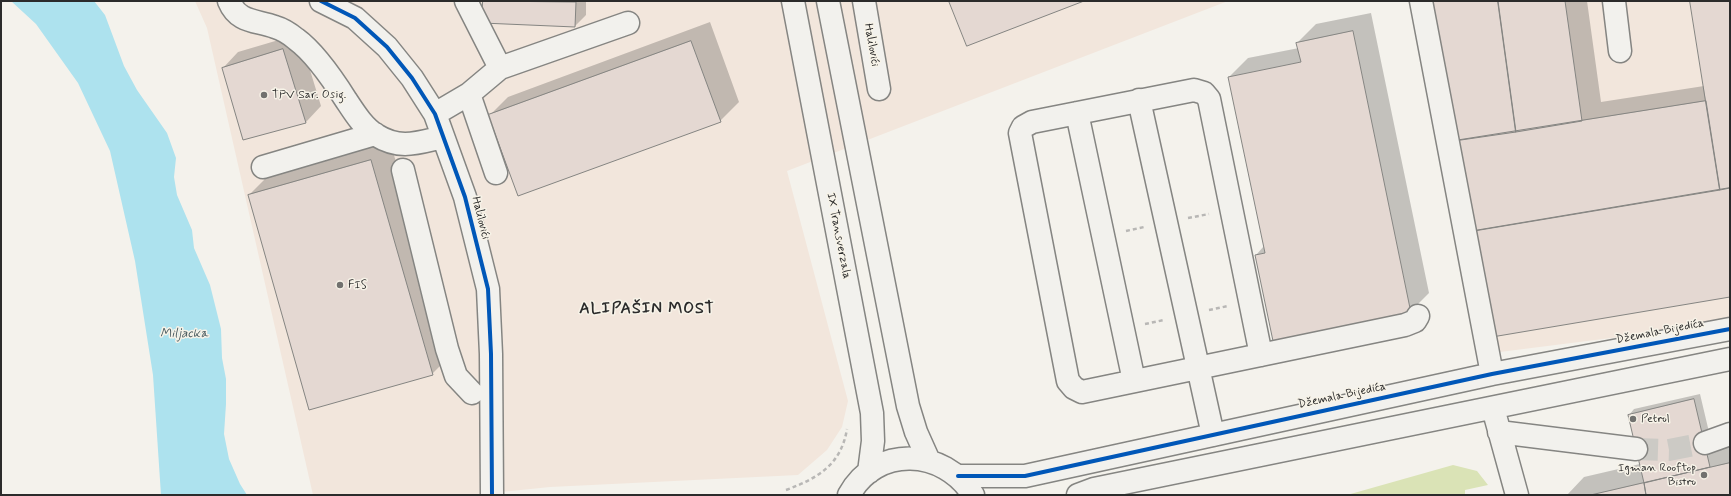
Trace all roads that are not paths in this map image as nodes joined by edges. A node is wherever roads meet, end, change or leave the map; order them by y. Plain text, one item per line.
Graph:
1 (229, 1) edge
2 (321, 1) edge
3 (466, 1) edge
4 (793, 1) edge
5 (828, 1) edge
6 (864, 1) edge
7 (1421, 1) edge
8 (1614, 1) edge
9 (347, 7) edge
10 (628, 23) dead end
11 (1620, 51) dead end
12 (500, 68) junction
13 (880, 89) dead end
14 (469, 94) junction
15 (1139, 100) junction
16 (1078, 113) junction
17 (435, 114) junction
18 (375, 134) junction
19 (443, 137) junction
20 (263, 168) dead end
21 (403, 170) dead end
22 (496, 173) dead end
23 (1418, 316) dead end
24 (1730, 329) edge
25 (1262, 355) junction
26 (1730, 359) edge
27 (1198, 367) junction
28 (1492, 374) junction
29 (1134, 381) junction
30 (472, 393) dead end
31 (1492, 407) junction
32 (1499, 432) junction
33 (1730, 434) edge
34 (1213, 435) junction
35 (1705, 443) tunnel mouth
36 (1636, 449) tunnel mouth
37 (929, 461) junction
38 (869, 472) junction
39 (958, 476) junction
40 (492, 495) edge
41 (849, 495) edge
42 (973, 495) edge
43 (1078, 495) edge
44 (1518, 495) edge

1 - 18 street
2 - 9 street, Halilovići
3 - 12 street
4 - 38 street, IX Transverzala
5 - 37 street
6 - 13 street, Halilovići
7 - 28 street
8 - 11 street
9 - 17 street, Halilovići
10 - 12 street
12 - 14 street
14 - 17 street
14 - 22 street
15 - 16 street
15 - 25 street
15 - 27 street
16 - 29 street
16 - 29 street
17 - 19 street, Halilovići
18 - 19 street
18 - 20 street
19 - 40 street, Halilovići
21 - 30 street
23 - 25 street
24 - 28 street, Džemala Bijedića
25 - 27 street
26 - 31 street
27 - 29 street
27 - 34 street
28 - 34 street, Džemala Bijedića
31 - 32 street
31 - 43 street
32 - 36 street
32 - 44 street
33 - 35 street
34 - 39 street, Džemala Bijedića
37 - 38 street
37 - 39 street
38 - 41 street
39 - 42 street

